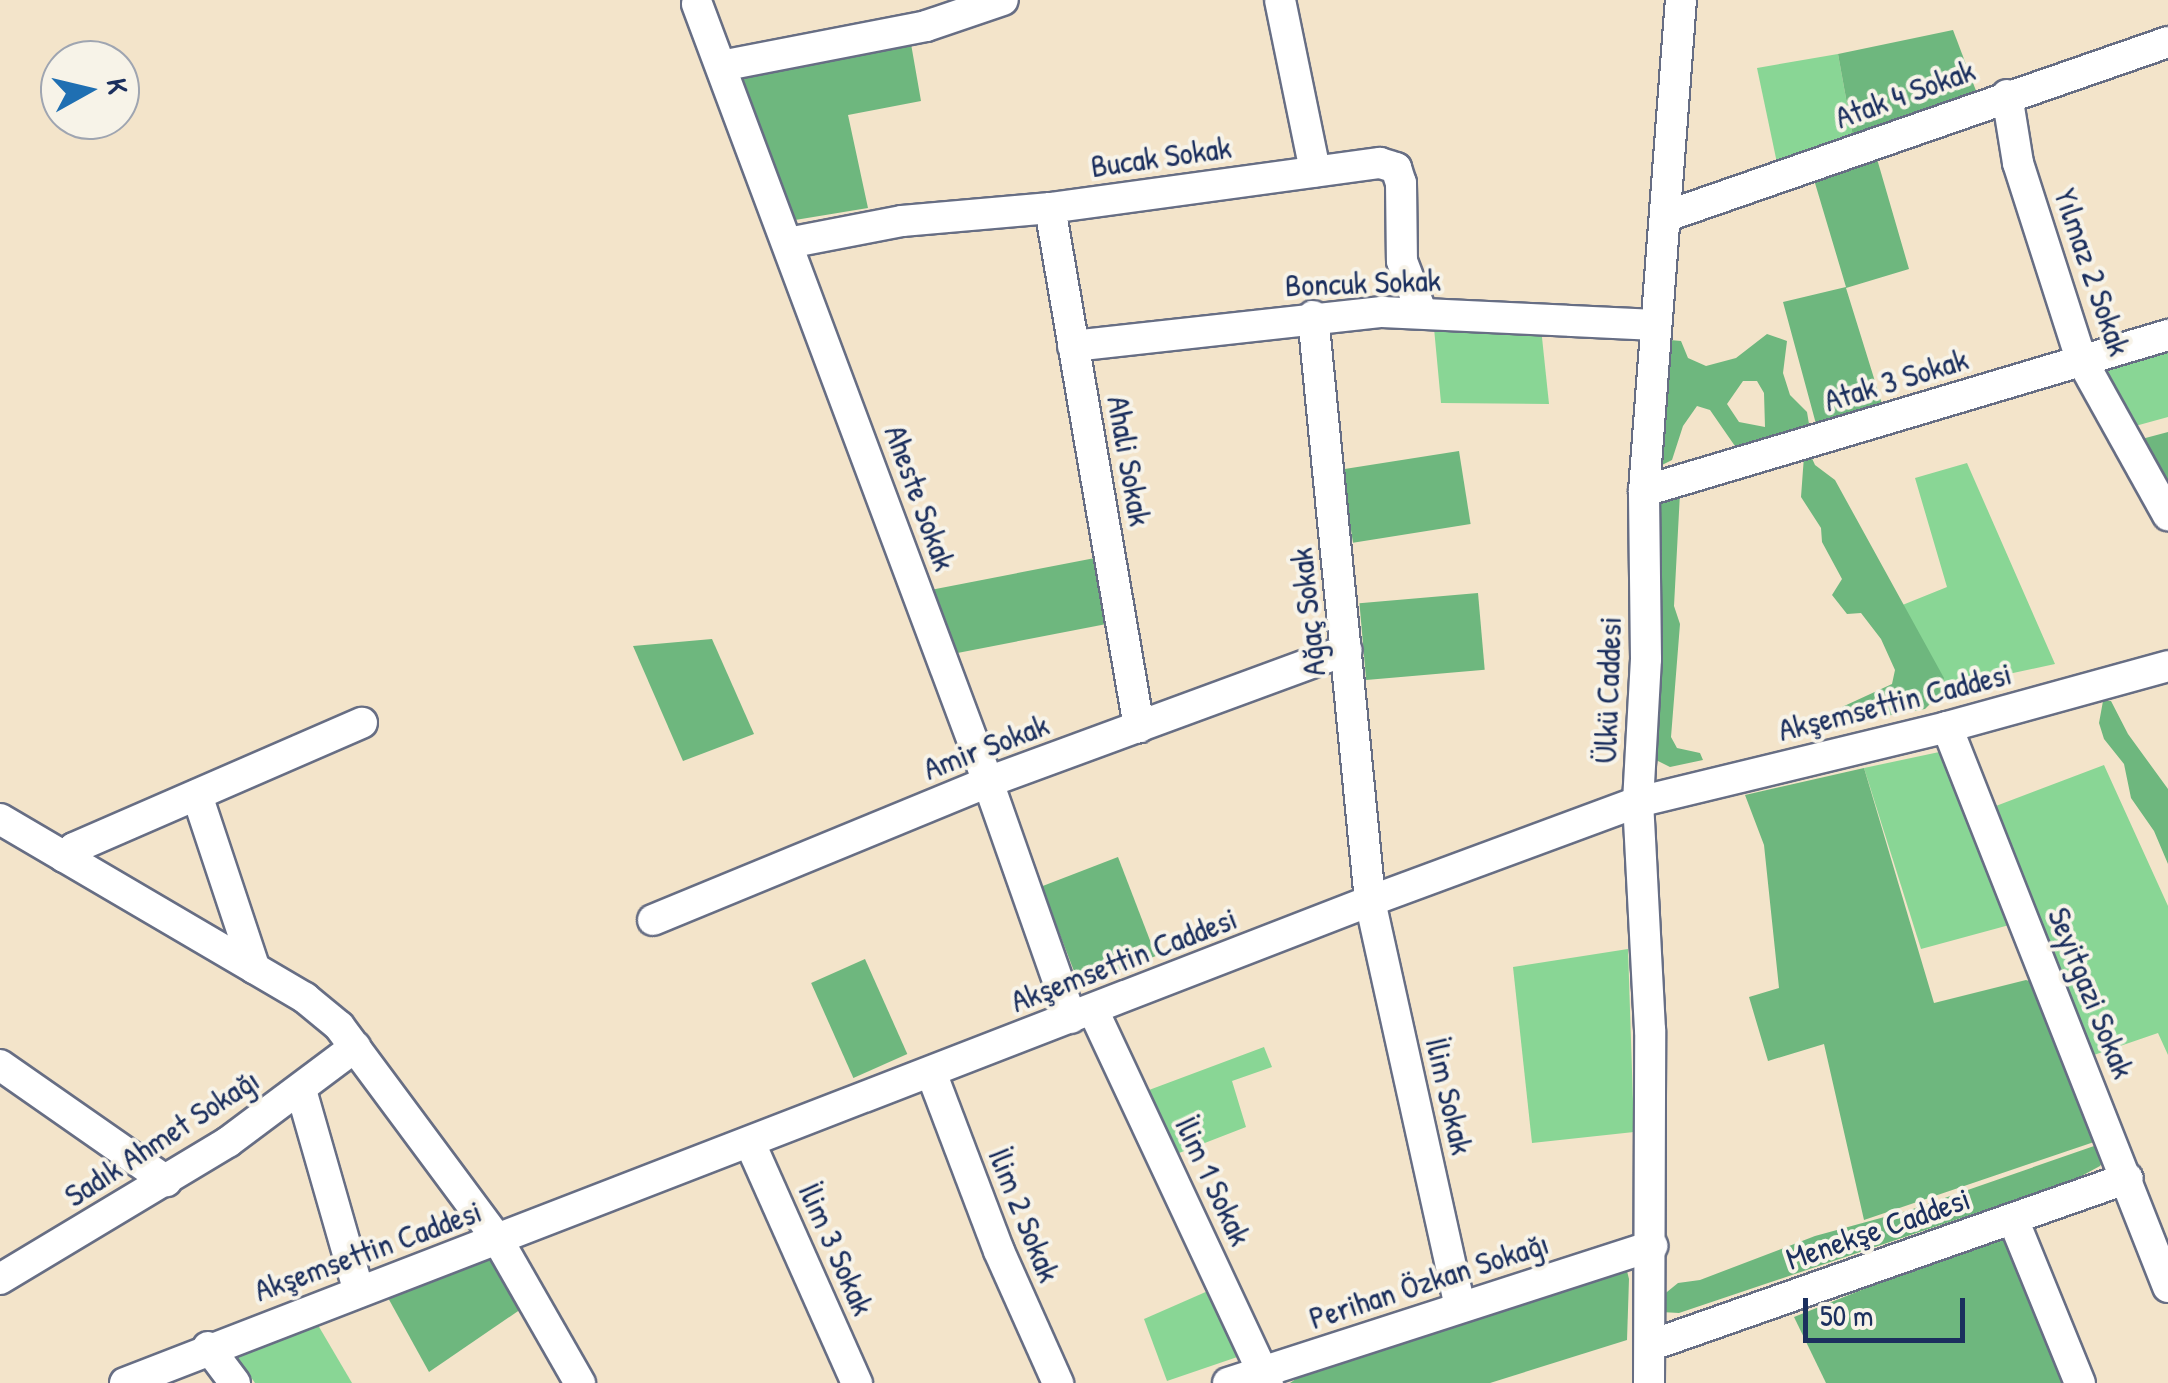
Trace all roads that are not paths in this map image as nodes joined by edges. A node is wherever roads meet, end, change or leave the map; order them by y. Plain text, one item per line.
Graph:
1 (1003, 0) edge
2 (1280, 0) edge
3 (1682, 0) edge
4 (697, 4) dead end
5 (2168, 42) edge
6 (721, 66) junction
7 (2007, 94) junction
8 (1315, 172) junction
9 (1050, 208) junction
10 (1667, 216) junction
11 (788, 243) junction
12 (1420, 312) junction
13 (1313, 316) junction
14 (1656, 325) junction
15 (2168, 335) edge
16 (1074, 346) junction
17 (2081, 358) junction
18 (1644, 491) junction
19 (2168, 515) edge
20 (1347, 650) junction
21 (2168, 666) edge
22 (362, 723) dead end
23 (1139, 727) junction
24 (1947, 727) junction
25 (988, 782) junction
26 (197, 795) junction
27 (1638, 802) junction
28 (0, 819) edge
29 (64, 857) junction
30 (1370, 901) junction
31 (653, 920) dead end
32 (255, 969) junction
33 (1082, 1014) junction
34 (355, 1048) junction
35 (0, 1065) edge
36 (930, 1072) junction
37 (301, 1090) junction
38 (750, 1143) junction
39 (2128, 1178) junction
40 (166, 1181) junction
41 (2013, 1219) junction
42 (498, 1240) junction
43 (1652, 1246) junction
44 (0, 1278) edge
45 (2168, 1287) edge
46 (359, 1292) junction
47 (1460, 1306) junction
48 (1652, 1345) junction
49 (208, 1347) junction
50 (1267, 1377) edge
51 (125, 1383) edge
52 (235, 1383) edge
53 (580, 1383) edge
54 (857, 1383) edge
55 (1058, 1383) edge
56 (1228, 1383) edge
57 (1649, 1383) edge
58 (2080, 1383) edge

1 - 6 street
2 - 8 street
3 - 10 street, Ülkü Caddesi
4 - 6 street, Aheste Sokak
5 - 7 street, Atak 4 Sokak
6 - 11 street, Aheste Sokak
7 - 10 street, Atak 4 Sokak
7 - 17 street, Yılmaz 2 Sokak
8 - 9 street, Bucak Sokak
8 - 12 street, Bucak Sokak
9 - 11 street, Bucak Sokak
9 - 16 street, Ahali Sokak
10 - 14 street, Ülkü Caddesi
11 - 25 street, Aheste Sokak
12 - 13 street, Boncuk Sokak
12 - 14 street, Boncuk Sokak
13 - 16 street, Boncuk Sokak
13 - 20 street, Ağaç Sokak
14 - 18 street, Ülkü Caddesi
15 - 17 street, Atak 3 Sokak
16 - 23 street, Ahali Sokak
17 - 18 street, Atak 3 Sokak
17 - 19 street, Yılmaz 2 Sokak
18 - 27 street, Ülkü Caddesi
20 - 23 street, Amir Sokak
20 - 30 street, Ağaç Sokak
21 - 24 street, Akşemsettin Caddesi
22 - 26 street
23 - 25 street, Amir Sokak
24 - 27 street, Akşemsettin Caddesi
24 - 39 street, Seyitgazi Sokak
25 - 31 street, Amir Sokak
25 - 33 street, Aheste Sokak
26 - 29 street
26 - 32 street
27 - 30 street, Akşemsettin Caddesi
27 - 43 street, Ülkü Caddesi
28 - 29 street
29 - 32 street
30 - 33 street, Akşemsettin Caddesi
30 - 47 street, İlim Sokak
32 - 34 street
33 - 36 street, Akşemsettin Caddesi
33 - 50 street, İlim 1 Sokak
34 - 37 street, Sadık Ahmet Sokağı
34 - 42 street
35 - 40 street
36 - 38 street, Akşemsettin Caddesi
36 - 55 street, İlim 2 Sokak
37 - 40 street, Sadık Ahmet Sokağı
37 - 46 street
38 - 42 street, Akşemsettin Caddesi
38 - 54 street, İlim 3 Sokak
39 - 41 street, Menekşe Caddesi
39 - 45 street, Seyitgazi Sokak
40 - 44 street, Sadık Ahmet Sokağı
41 - 48 street, Menekşe Caddesi
41 - 58 street
42 - 46 street, Akşemsettin Caddesi
42 - 53 street
43 - 47 street, Perihan Özkan Sokağı
43 - 48 street, Ülkü Caddesi
46 - 49 street, Akşemsettin Caddesi
47 - 50 street, Perihan Özkan Sokağı
48 - 57 street, Ülkü Caddesi
49 - 51 street, Akşemsettin Caddesi
49 - 52 street
50 - 56 street, Perihan Özkan Sokağı

